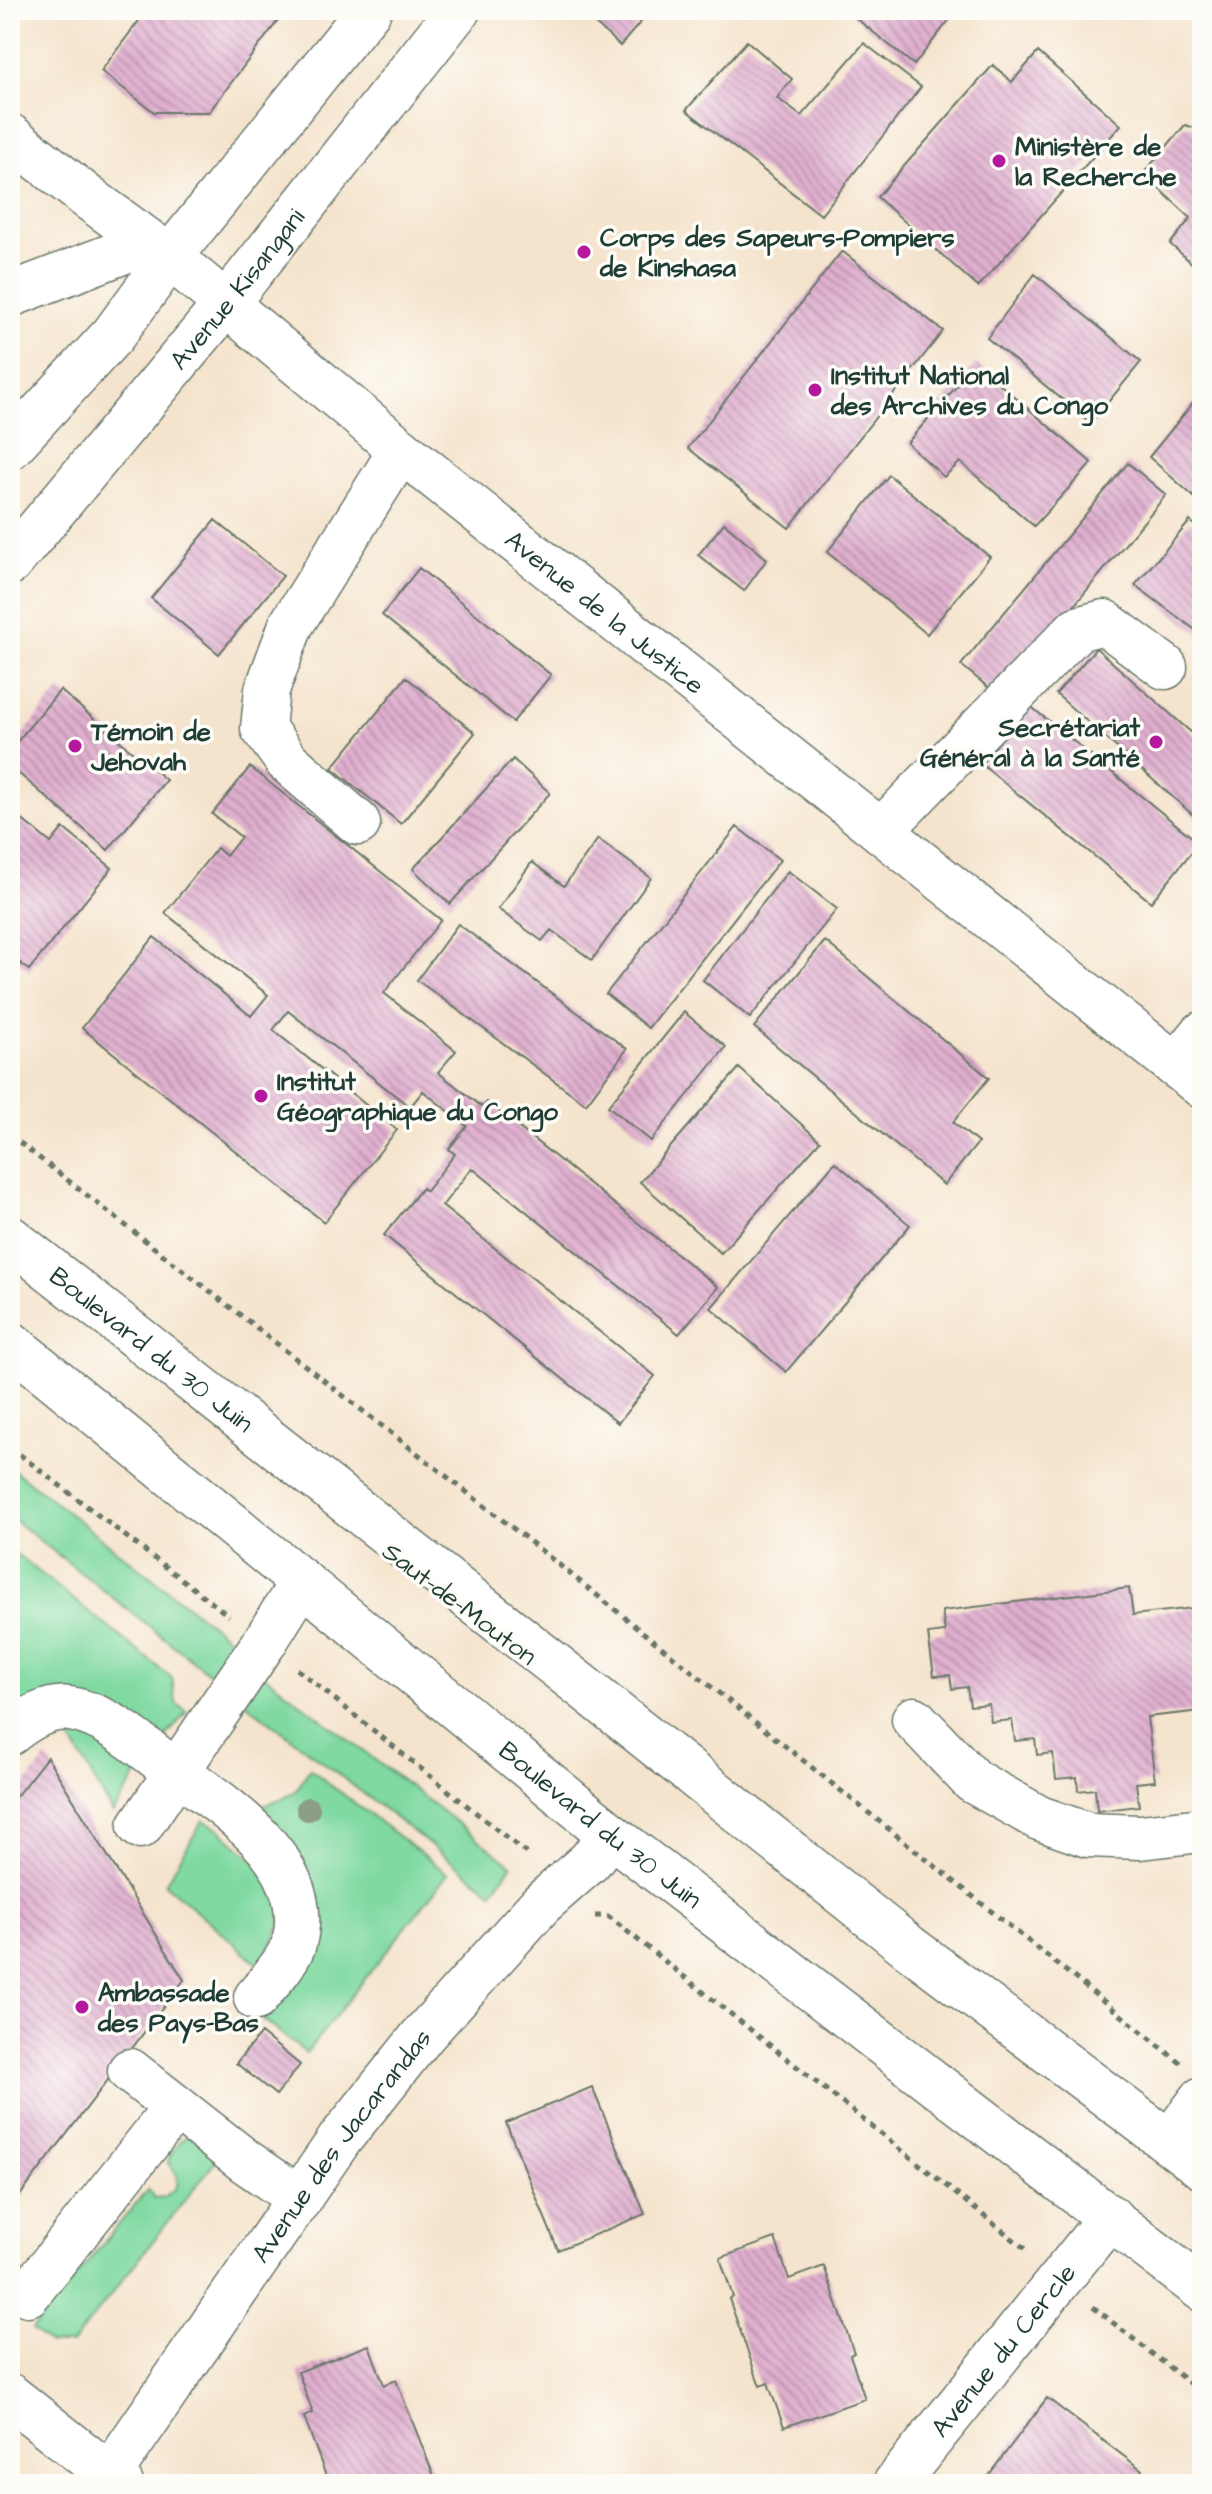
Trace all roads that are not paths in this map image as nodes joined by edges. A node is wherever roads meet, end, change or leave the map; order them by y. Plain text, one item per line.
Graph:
1 (369, 10) edge
2 (458, 10) edge
3 (10, 136) edge
4 (159, 249) junction
5 (10, 295) edge
6 (225, 305) junction
7 (10, 447) edge
8 (401, 450) junction
9 (10, 563) edge
10 (1165, 667) dead end
11 (358, 823) dead end
12 (881, 831) junction
13 (1193, 1062) edge
14 (10, 1238) edge
15 (10, 1258) edge
16 (10, 1327) edge
17 (10, 1343) edge
18 (302, 1582) junction
19 (914, 1719) dead end
20 (10, 1733) edge
21 (175, 1771) junction
22 (140, 1826) dead end
23 (1202, 1830) edge
24 (610, 1834) junction
25 (909, 1947) junction
26 (256, 1998) dead end
27 (861, 2025) junction
28 (130, 2071) dead end
29 (1196, 2085) edge
30 (176, 2107) junction
31 (1186, 2154) edge
32 (300, 2199) junction
33 (1110, 2217) junction
34 (1202, 2289) edge
35 (28, 2294) dead end
36 (10, 2396) edge
37 (111, 2481) edge
38 (895, 2484) edge

1 - 4 main road
2 - 6 main road, Avenue Kisangani
3 - 4 main road, Avenue de la Justice
4 - 5 main road
4 - 6 main road, Avenue de la Justice
4 - 7 main road
6 - 8 main road, Avenue de la Justice
6 - 9 main road, Avenue Kisangani
8 - 11 main road
8 - 12 main road, Avenue de la Justice
10 - 12 main road
12 - 13 main road, Avenue de la Justice
14 - 25 main road, Boulevard du 30 Juin
15 - 25 main road, Saut-de-Mouton
16 - 27 main road
17 - 18 main road, Boulevard du 30 Juin
18 - 21 main road
18 - 24 main road, Boulevard du 30 Juin
19 - 23 main road
20 - 21 main road
21 - 22 main road
21 - 26 main road
24 - 27 main road, Boulevard du 30 Juin
24 - 32 main road, Avenue des Jacarandas
25 - 31 main road, Boulevard du 30 Juin
27 - 33 main road, Boulevard du 30 Juin
28 - 30 main road
29 - 31 main road
30 - 32 main road
30 - 35 main road
32 - 37 main road, Avenue des Jacarandas
33 - 34 main road, Boulevard du 30 Juin
33 - 38 main road, Avenue du Cercle
36 - 37 main road

